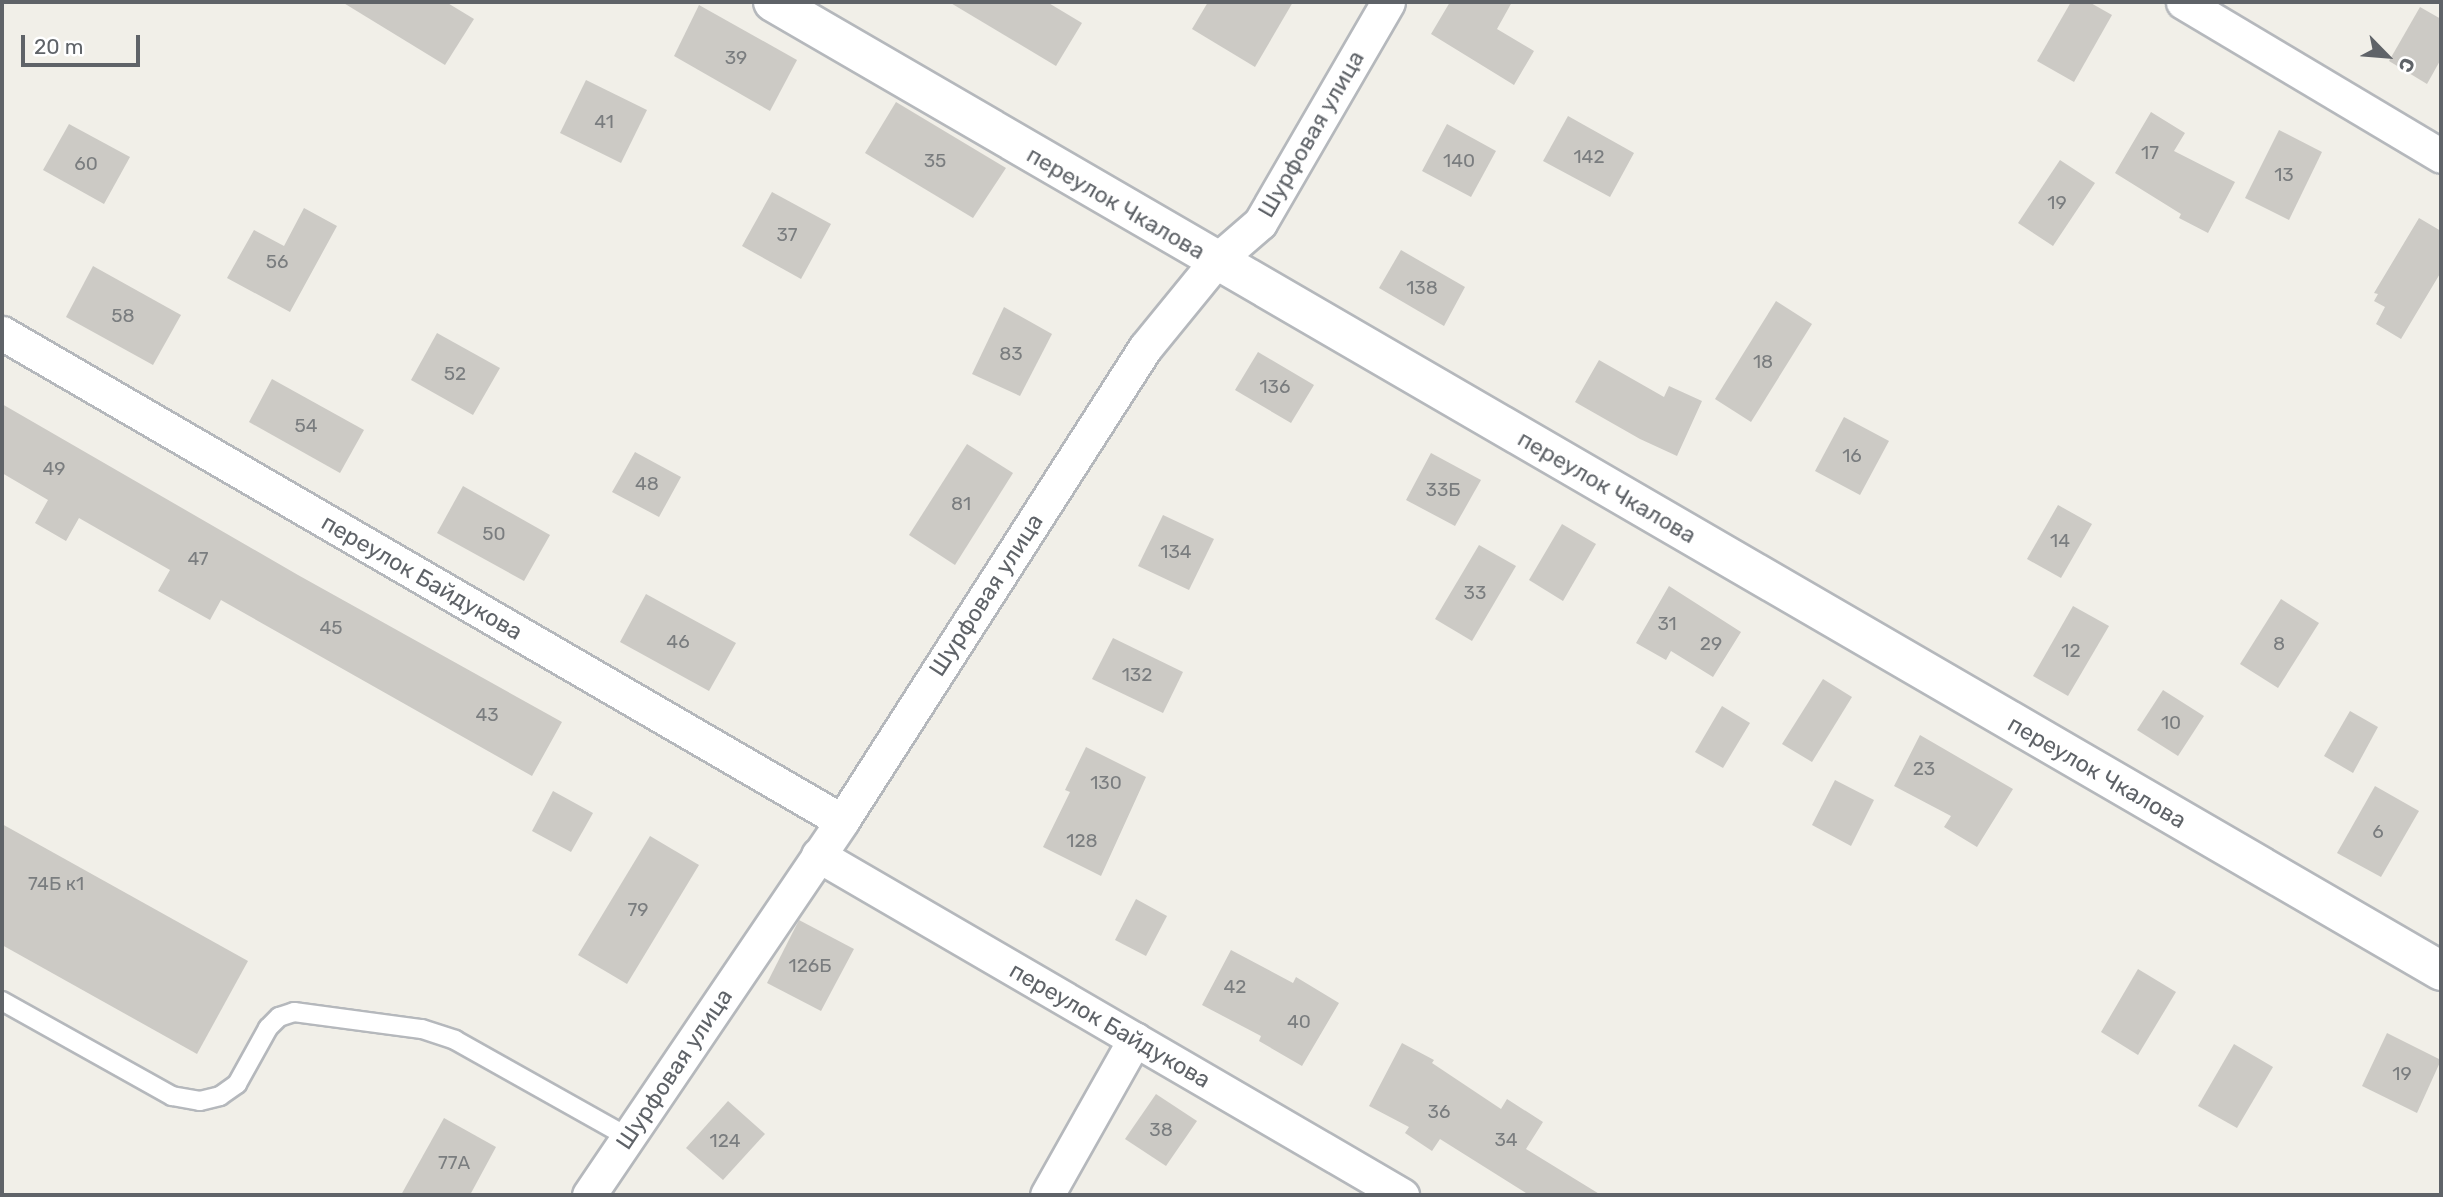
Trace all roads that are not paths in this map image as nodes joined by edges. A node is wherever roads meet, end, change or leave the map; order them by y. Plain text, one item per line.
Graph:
1 (773, 2) edge
2 (1388, 2) edge
3 (2183, 2) edge
4 (2441, 156) edge
5 (1216, 261) junction
6 (2, 333) edge
7 (842, 821) junction
8 (818, 855) junction
9 (2441, 971) edge
10 (2, 1001) edge
11 (1135, 1040) junction
12 (628, 1137) junction
13 (589, 1195) edge
14 (1047, 1195) edge
15 (1402, 1195) edge

1 - 5 street, переулок Чкалова
2 - 5 street, Шурфовая улица
3 - 4 street
5 - 7 street, Шурфовая улица
5 - 9 street, переулок Чкалова
6 - 7 street, переулок Байдукова
7 - 8 street, Шурфовая улица
8 - 11 street, переулок Байдукова
8 - 12 street, Шурфовая улица
10 - 12 lane
11 - 14 street
11 - 15 street, переулок Байдукова
12 - 13 street, Шурфовая улица

